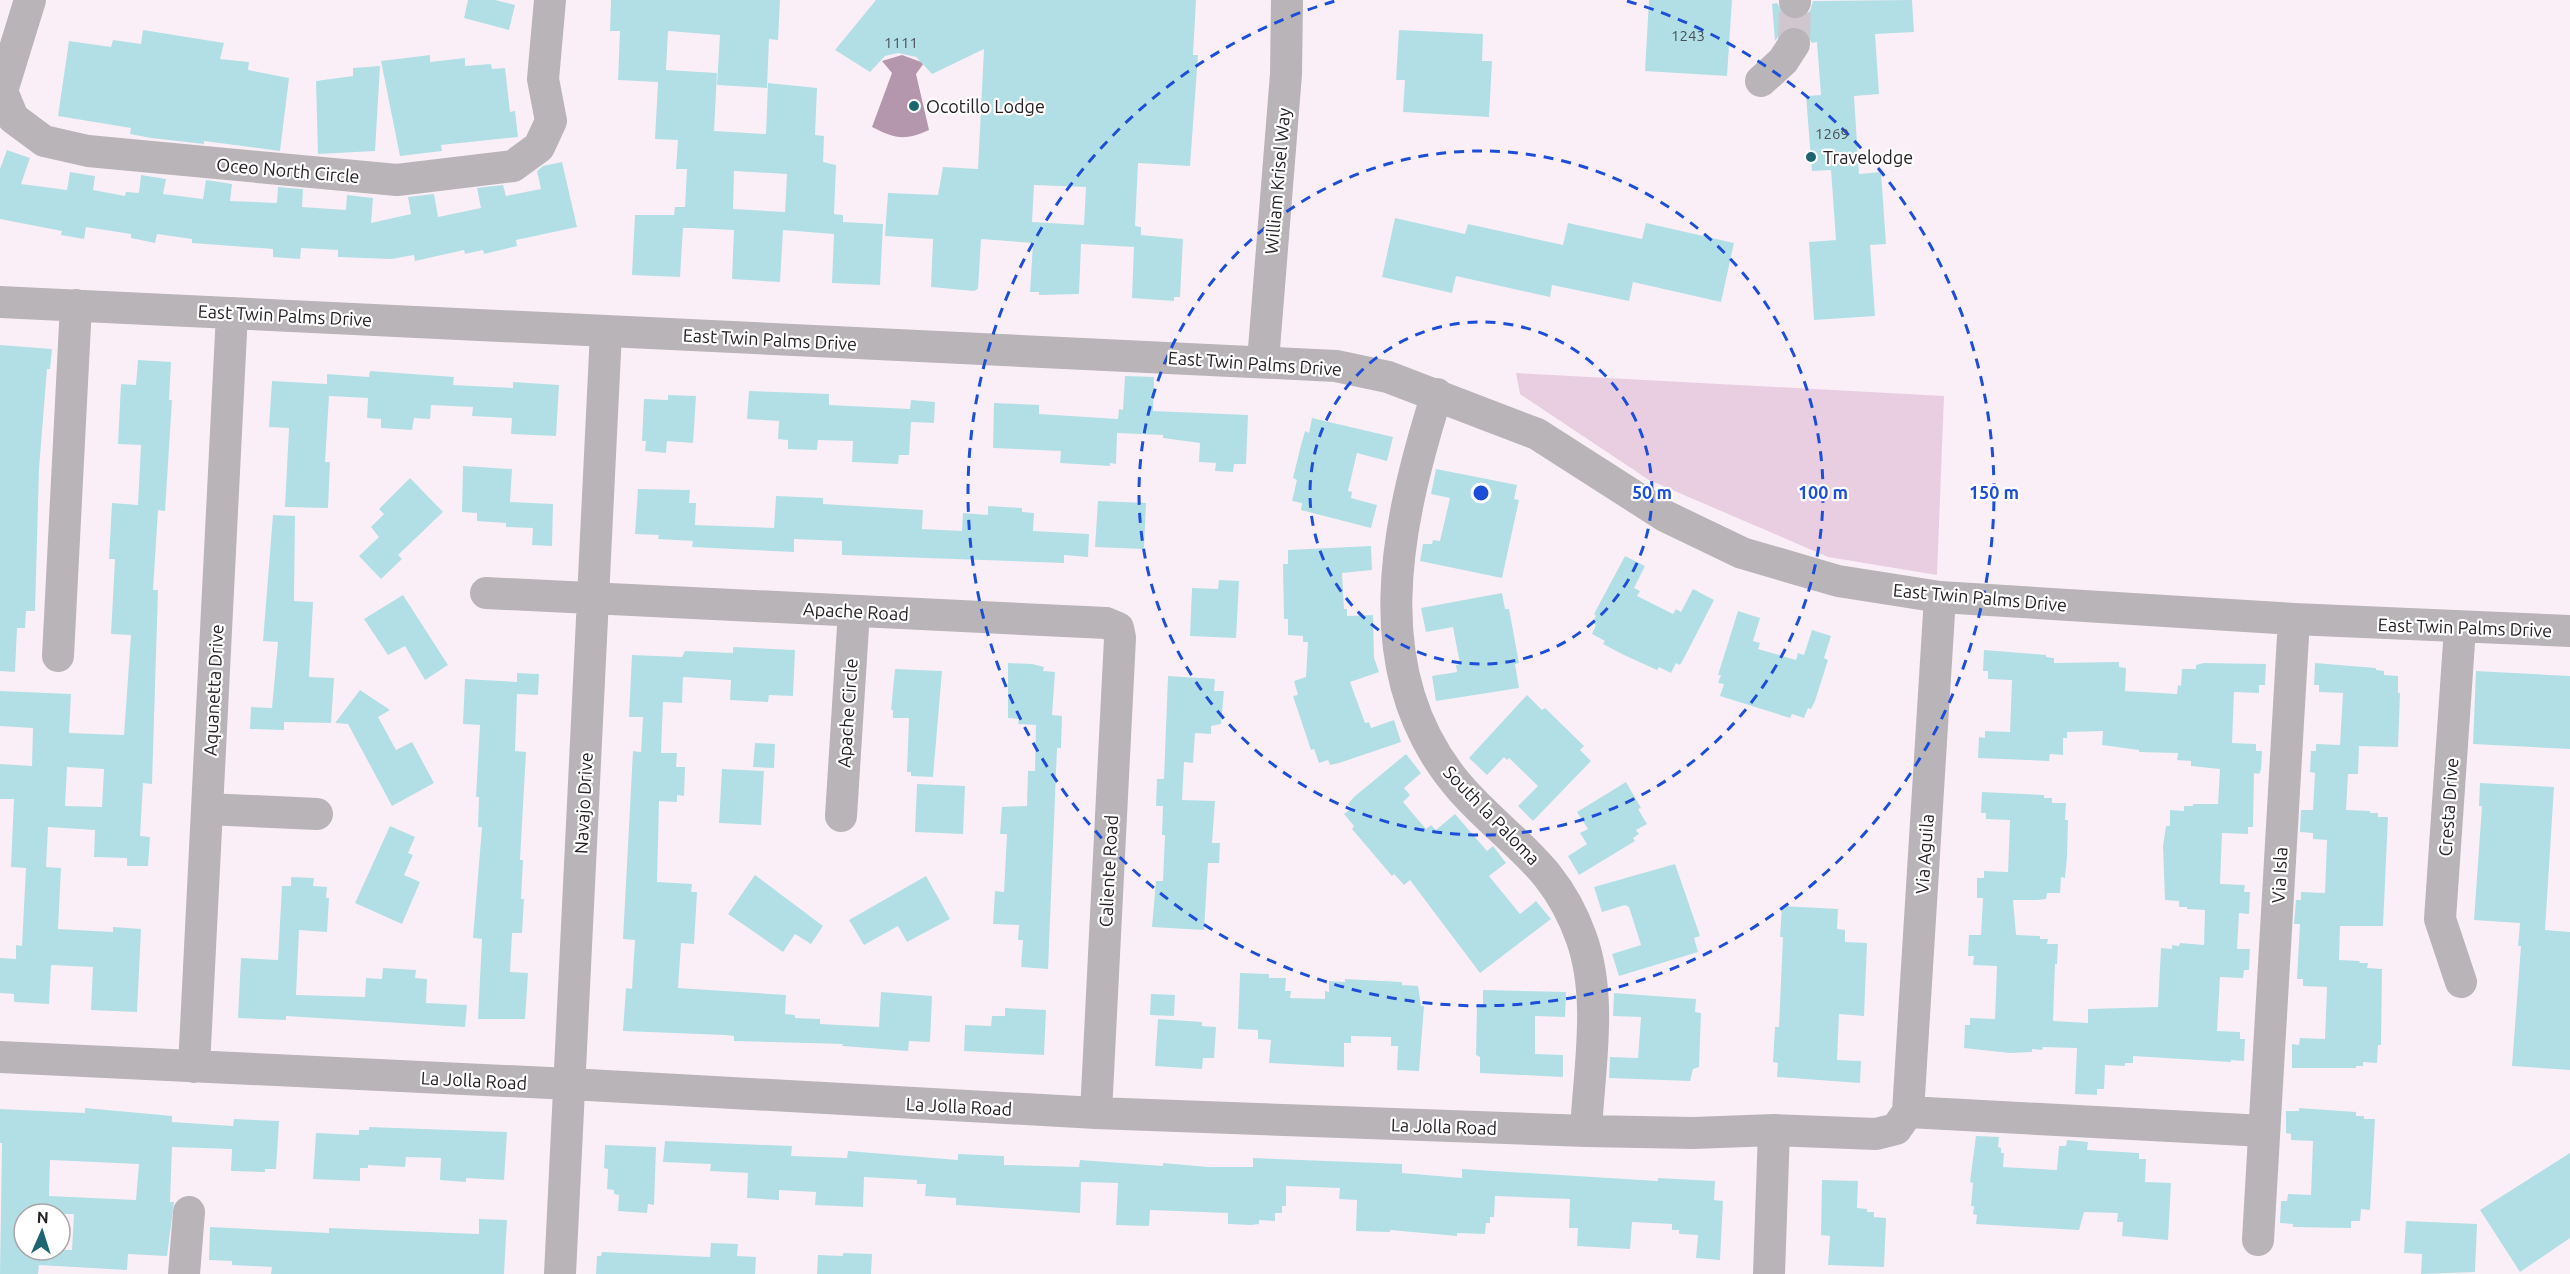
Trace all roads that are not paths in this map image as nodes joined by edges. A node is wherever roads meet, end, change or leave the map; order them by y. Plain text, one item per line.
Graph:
1 (30, 0) edge
2 (550, 0) edge
3 (1287, 0) edge
4 (1794, 44) tunnel mouth
5 (1761, 81) dead end
6 (0, 302) edge
7 (76, 305) junction
8 (232, 313) junction
9 (606, 332) junction
10 (1263, 361) junction
11 (1437, 394) junction
12 (486, 593) dead end
13 (593, 596) junction
14 (1940, 597) junction
15 (854, 611) junction
16 (2294, 619) junction
17 (1118, 628) joint
18 (2460, 628) junction
19 (2570, 631) edge
20 (58, 656) dead end
21 (207, 809) junction
22 (317, 814) dead end
23 (841, 816) dead end
24 (2461, 982) dead end
25 (0, 1057) edge
26 (194, 1066) junction
27 (570, 1084) junction
28 (1908, 1112) junction
29 (1096, 1113) junction
30 (1774, 1130) junction
31 (1586, 1131) junction
32 (2264, 1131) junction
33 (189, 1212) dead end
34 (2258, 1240) dead end
35 (184, 1274) edge
36 (560, 1274) edge
37 (1769, 1274) edge

1 - 2 street, Oceo North Circle
3 - 10 street, William Krisel Way
4 - 5 street
6 - 7 street, East Twin Palms Drive
7 - 8 street, East Twin Palms Drive
7 - 20 street
8 - 9 street, East Twin Palms Drive
8 - 21 street, Aquanetta Drive
9 - 10 street, East Twin Palms Drive
9 - 13 street, Navajo Drive
10 - 11 street, East Twin Palms Drive
11 - 14 street, East Twin Palms Drive
11 - 31 street, South la Paloma
12 - 13 street, Apache Road
13 - 15 street, Apache Road
13 - 27 street, Navajo Drive
14 - 16 street, East Twin Palms Drive
14 - 28 street, Via Aguila
15 - 17 street, Apache Road
15 - 23 street, Apache Circle
16 - 18 street, East Twin Palms Drive
16 - 32 street, Via Isla
17 - 29 street, Caliente Road
18 - 19 street, East Twin Palms Drive
18 - 24 street, Cresta Drive
21 - 22 street
21 - 26 street, Aquanetta Drive
25 - 26 street, La Jolla Road
26 - 27 street, La Jolla Road
27 - 29 street, La Jolla Road
27 - 36 street, Navajo Drive
28 - 30 street, La Jolla Road
28 - 32 street
29 - 31 street, La Jolla Road
30 - 31 street, La Jolla Road
30 - 37 street
32 - 34 street, Via Isla
33 - 35 street

